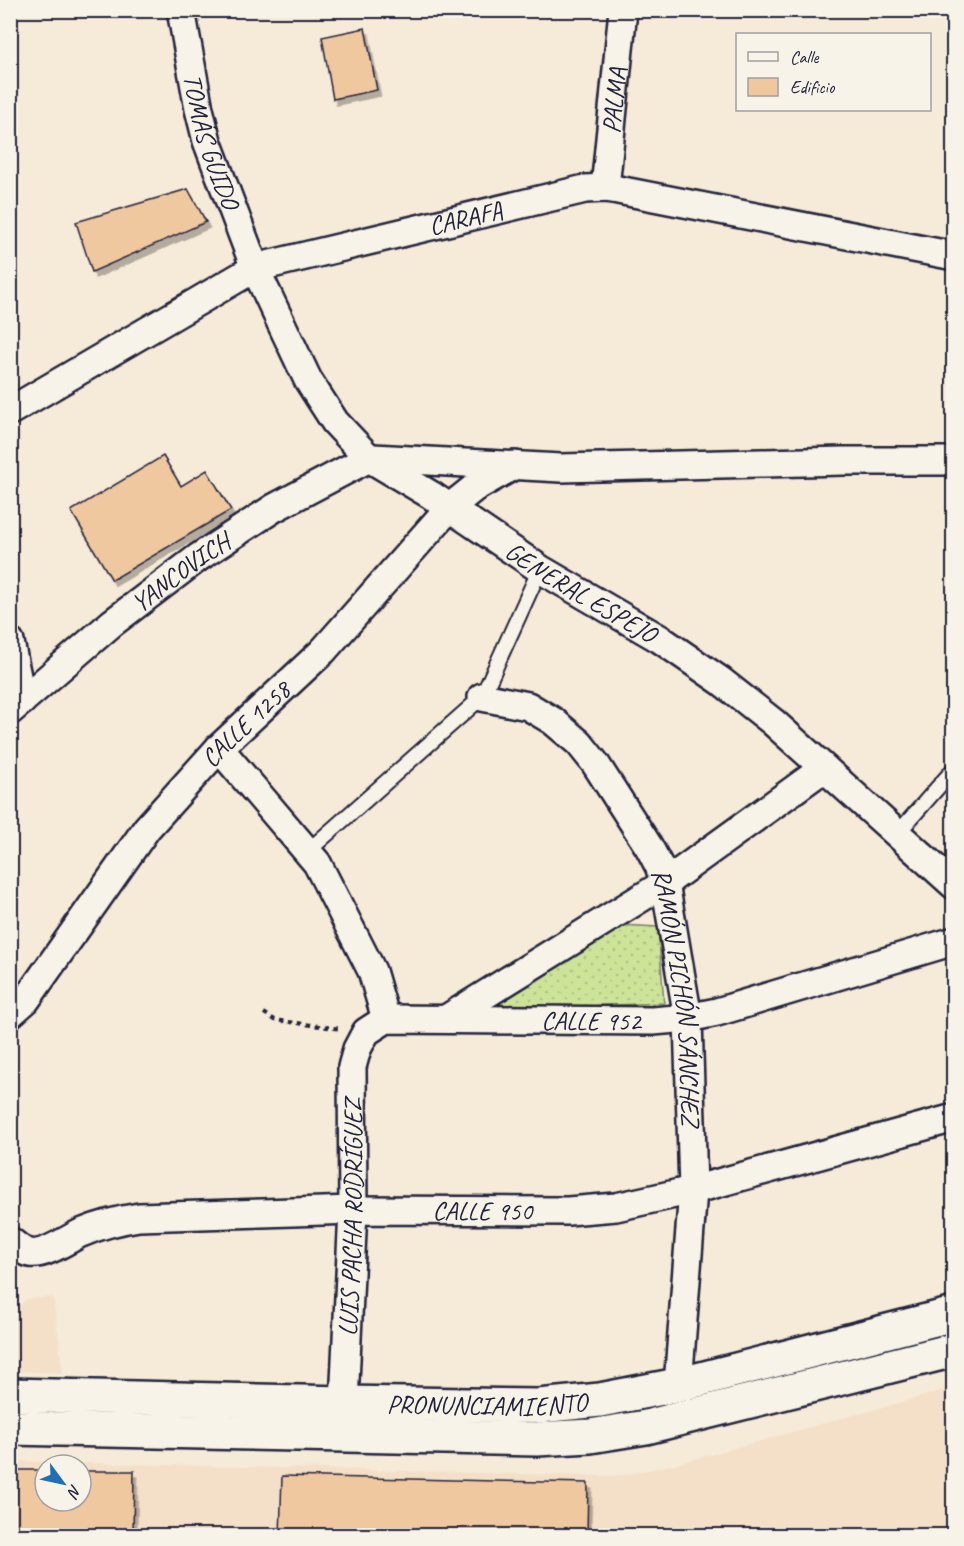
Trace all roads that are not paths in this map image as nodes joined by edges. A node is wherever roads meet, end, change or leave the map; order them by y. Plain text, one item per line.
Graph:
1 (182, 10) edge
2 (623, 10) edge
3 (604, 188) junction
4 (954, 256) edge
5 (255, 268) junction
6 (10, 411) edge
7 (369, 458) junction
8 (954, 461) edge
9 (514, 465) junction
10 (449, 508) junction
11 (540, 569) junction
12 (10, 642) edge
13 (482, 697) junction
14 (16, 706) edge
15 (219, 748) junction
16 (824, 768) junction
17 (954, 769) edge
18 (897, 834) junction
19 (308, 851) junction
20 (665, 883) junction
21 (954, 885) edge
22 (954, 941) edge
23 (10, 1014) edge
24 (688, 1018) junction
25 (446, 1020) junction
26 (376, 1026) junction
27 (954, 1118) edge
28 (693, 1190) junction
29 (353, 1210) junction
30 (10, 1241) edge
31 (954, 1314) edge
32 (954, 1350) edge
33 (678, 1385) junction
34 (10, 1395) edge
35 (344, 1403) junction
36 (10, 1428) edge

1 - 5 street, TOMÁS GUIDO
2 - 3 street, PALMA
3 - 4 street, CARAFA
3 - 5 street, CARAFA
5 - 6 street, CARAFA
5 - 7 street, GENERAL ESPEJO
7 - 9 street
7 - 10 street, GENERAL ESPEJO
7 - 14 street, YANCOVICH
8 - 9 street
9 - 10 street, CALLE 1258
10 - 11 street, GENERAL ESPEJO
10 - 15 street, CALLE 1258
11 - 13 lane
11 - 16 street, GENERAL ESPEJO
12 - 14 street
13 - 19 lane
13 - 20 street, RAMÓN PICHÓN SÁNCHEZ
15 - 19 street
15 - 23 street, CALLE 1258
16 - 18 street, GENERAL ESPEJO
16 - 20 street
17 - 18 lane
18 - 21 street, GENERAL ESPEJO
19 - 26 street
20 - 24 street, RAMÓN PICHÓN SÁNCHEZ
20 - 25 street
22 - 24 street, CALLE 952
24 - 25 street, CALLE 952
24 - 28 street, RAMÓN PICHÓN SÁNCHEZ
25 - 26 street, CALLE 952
26 - 29 street, LUIS PACHA RODRÍGUEZ
27 - 28 street, CALLE 950
28 - 29 street, CALLE 950
28 - 33 street, RAMÓN PICHÓN SÁNCHEZ
29 - 30 street, CALLE 950
29 - 35 street, LUIS PACHA RODRÍGUEZ
31 - 33 main road, PRONUNCIAMIENTO
32 - 36 main road, PRONUNCIAMIENTO
33 - 35 main road, PRONUNCIAMIENTO
34 - 35 main road, PRONUNCIAMIENTO

